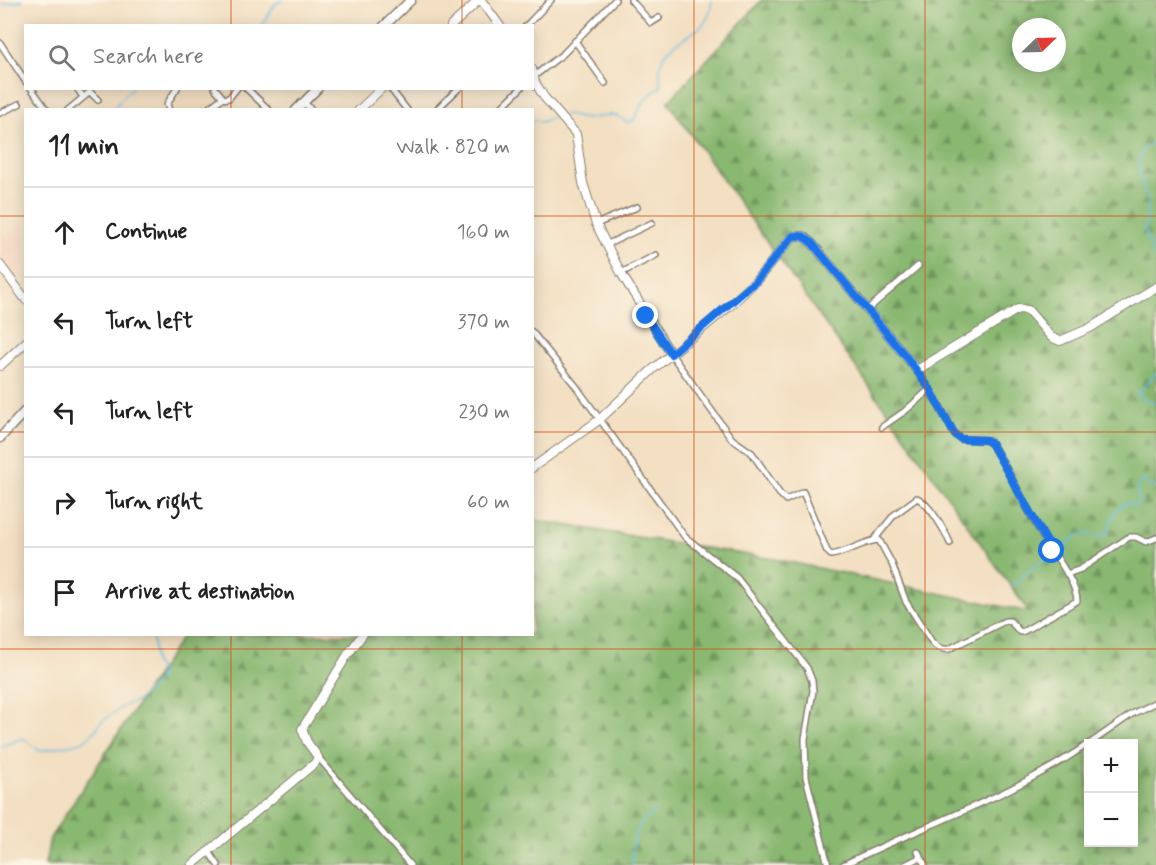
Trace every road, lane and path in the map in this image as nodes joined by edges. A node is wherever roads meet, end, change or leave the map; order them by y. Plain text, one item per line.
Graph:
1 (411, 0) edge
2 (480, 0) edge
3 (551, 0) edge
4 (615, 0) edge
5 (631, 0) edge
6 (659, 18) dead end
7 (386, 24) edge
8 (453, 24) edge
9 (498, 24) edge
10 (528, 24) edge
11 (575, 41) junction
12 (0, 43) edge
13 (534, 73) edge
14 (534, 76) edge
15 (24, 78) edge
16 (605, 83) dead end
17 (32, 90) edge
18 (78, 90) edge
19 (176, 90) edge
20 (217, 90) edge
21 (235, 90) edge
22 (248, 90) edge
23 (316, 90) edge
24 (380, 90) edge
25 (392, 90) edge
26 (457, 90) edge
27 (519, 90) edge
28 (83, 97) junction
29 (223, 98) junction
30 (98, 100) dead end
31 (304, 102) junction
32 (19, 104) dead end
33 (75, 104) junction
34 (46, 108) edge
35 (70, 108) edge
36 (78, 108) edge
37 (169, 108) edge
38 (209, 108) edge
39 (267, 108) edge
40 (298, 108) edge
41 (309, 108) edge
42 (361, 108) edge
43 (405, 108) edge
44 (438, 108) edge
45 (501, 108) edge
46 (0, 113) edge
47 (637, 207) dead end
48 (652, 223) dead end
49 (596, 224) junction
50 (606, 245) junction
51 (656, 255) dead end
52 (0, 266) edge
53 (918, 266) dead end
54 (621, 273) junction
55 (1156, 287) edge
56 (24, 297) edge
57 (868, 309) junction
58 (534, 334) edge
59 (24, 344) edge
60 (671, 354) junction
61 (2, 362) edge
62 (916, 370) junction
63 (930, 389) junction
64 (24, 412) edge
65 (599, 420) junction
66 (882, 427) dead end
67 (0, 438) edge
68 (534, 467) edge
69 (1156, 538) edge
70 (874, 540) junction
71 (950, 543) dead end
72 (1067, 574) junction
73 (362, 636) edge
74 (1156, 702) edge
75 (1096, 739) edge
76 (1084, 747) edge
77 (318, 757) junction
78 (209, 852) junction
79 (192, 865) edge
80 (218, 865) edge
81 (410, 865) edge
82 (828, 865) edge
83 (843, 865) edge
84 (905, 865) edge
85 (925, 865) edge

1 - 7 main road
2 - 8 street
2 - 9 street
3 - 10 street
4 - 11 street
5 - 6 street
11 - 13 street
11 - 16 street
12 - 15 street
14 - 49 street
17 - 34 street
18 - 28 street
19 - 37 street
20 - 29 street
21 - 29 street
22 - 39 street
23 - 31 main road
24 - 42 street
25 - 43 street
26 - 44 street
27 - 45 street
28 - 30 street
28 - 33 street
29 - 38 street
31 - 40 main road
31 - 41 street
32 - 46 street
33 - 35 street
33 - 36 street
47 - 49 street
48 - 50 street
49 - 50 street
50 - 54 street
51 - 54 street
52 - 56 street
53 - 57 street
54 - 60 street
55 - 62 street
57 - 60 street
57 - 62 street
58 - 65 street
59 - 61 street
60 - 65 street
60 - 70 street
62 - 63 street
63 - 66 street
63 - 72 street
64 - 67 main road
65 - 68 street
65 - 82 street
69 - 72 street
70 - 71 street
70 - 72 street
73 - 77 street
74 - 75 street
76 - 83 street
77 - 78 street
77 - 81 street
78 - 79 street
78 - 80 street
84 - 85 street

